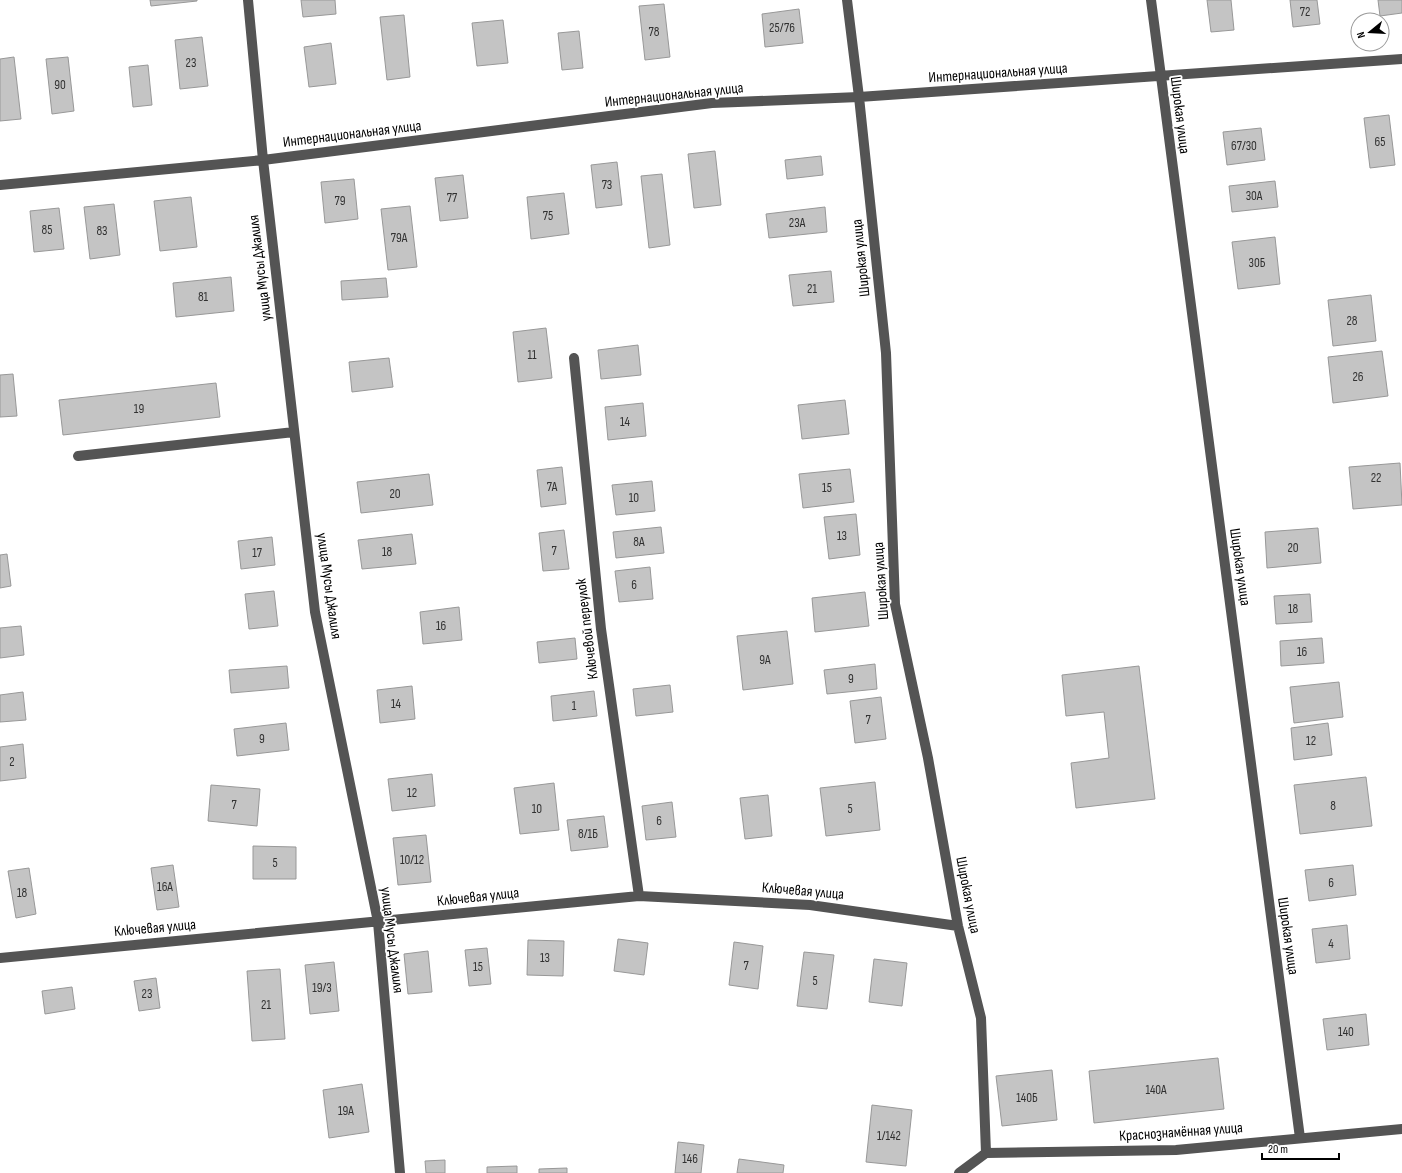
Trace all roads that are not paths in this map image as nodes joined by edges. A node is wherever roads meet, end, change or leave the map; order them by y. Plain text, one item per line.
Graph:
1 (248, 0) edge
2 (847, 0) edge
3 (1151, 0) edge
4 (1402, 59) edge
5 (1160, 77) junction
6 (859, 97) junction
7 (263, 160) junction
8 (0, 185) edge
9 (574, 358) dead end
10 (294, 432) junction
11 (78, 456) dead end
12 (638, 896) junction
13 (378, 922) junction
14 (958, 926) junction
15 (0, 958) edge
16 (1402, 1129) edge
17 (1300, 1138) junction
18 (986, 1153) junction
19 (400, 1173) edge
20 (959, 1173) edge

1 - 7 street, улица Мусы Джалиля
2 - 6 street, Широкая улица
3 - 5 street, Широкая улица
4 - 5 street, Интернациональная улица
5 - 6 street, Интернациональная улица
5 - 17 street, Широкая улица
6 - 7 street, Интернациональная улица
6 - 14 street, Широкая улица
7 - 8 street, Интернациональная улица
7 - 10 street, улица Мусы Джалиля
9 - 12 street, Ключевой переулок
10 - 11 street
10 - 13 street, улица Мусы Джалиля
12 - 13 street, Ключевая улица
12 - 14 street, Ключевая улица
13 - 15 street, Ключевая улица
13 - 19 street, улица Мусы Джалиля
14 - 18 street, Широкая улица
16 - 17 street, Краснознамённая улица
17 - 18 street, Краснознамённая улица
18 - 20 street

